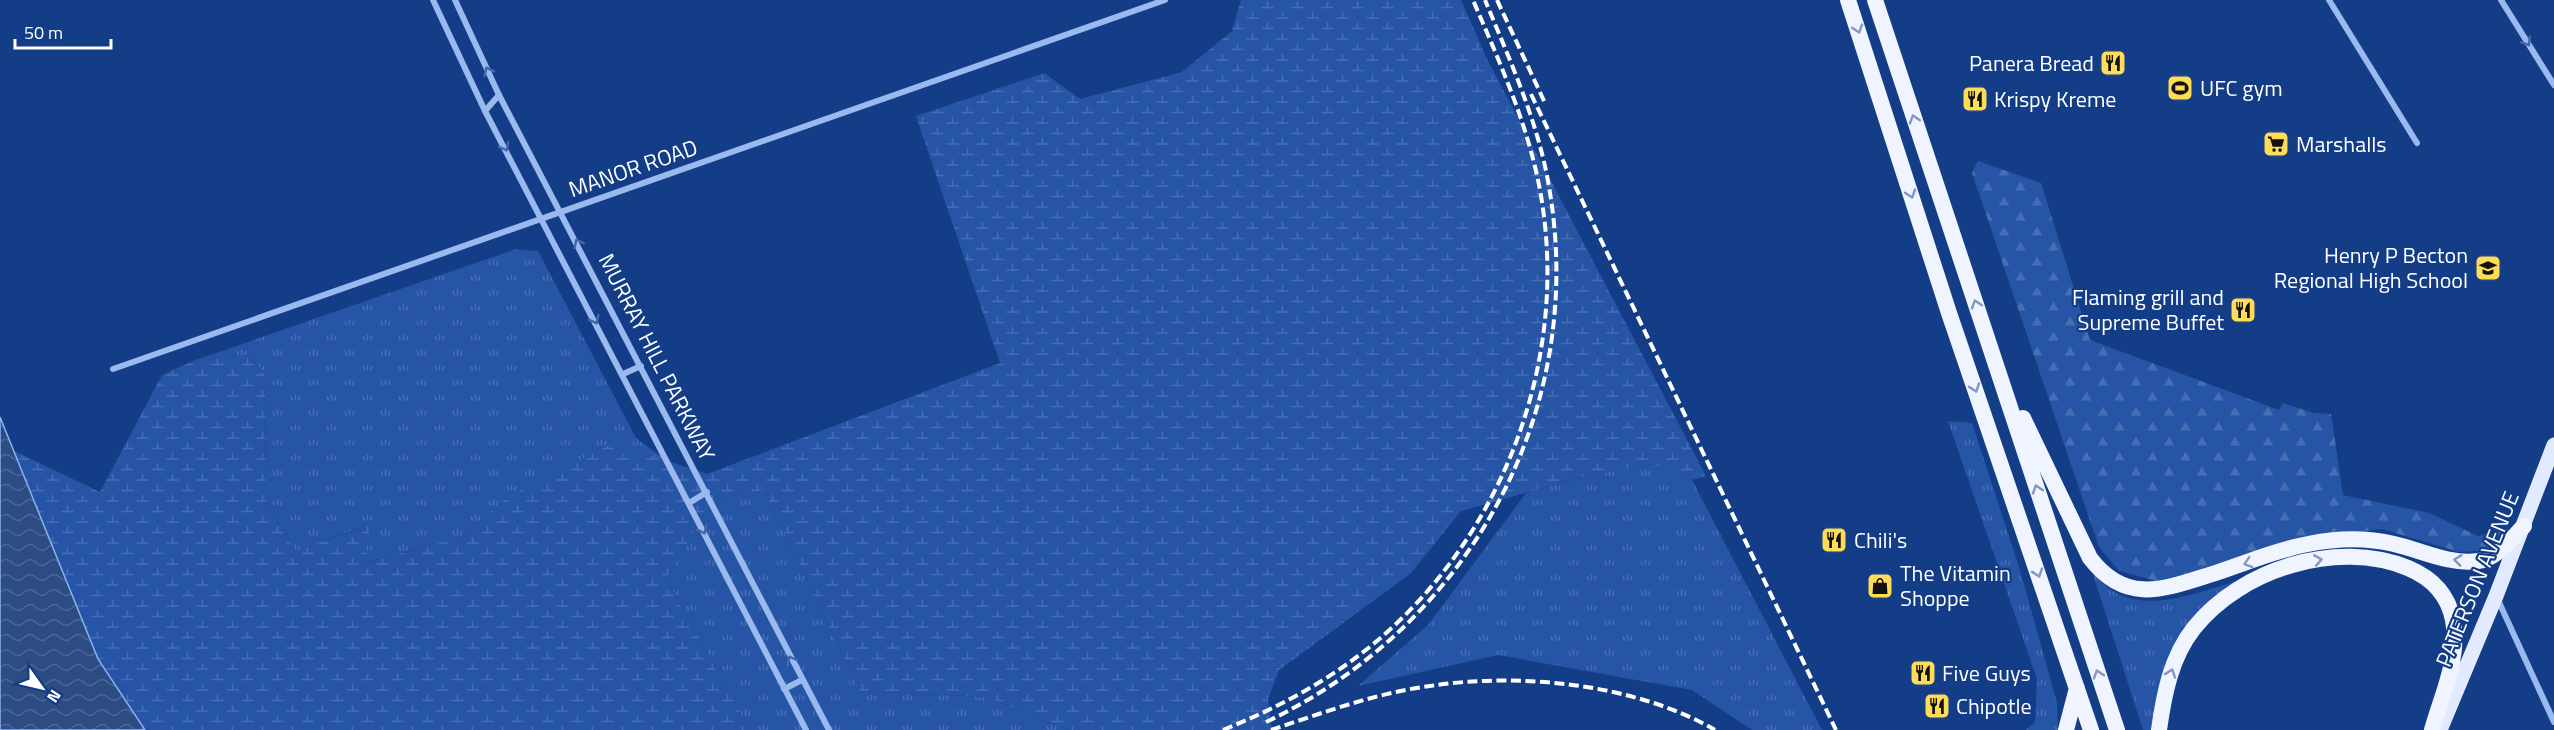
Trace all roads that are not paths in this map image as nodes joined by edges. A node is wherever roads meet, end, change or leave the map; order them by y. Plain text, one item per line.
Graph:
1 (433, 0) edge
2 (455, 0) edge
3 (1165, 0) edge
4 (1848, 0) edge
5 (1875, 0) edge
6 (2329, 0) edge
7 (2501, 0) edge
8 (2554, 85) edge
9 (500, 95) junction
10 (485, 111) junction
11 (2417, 142) dead end
12 (562, 212) junction
13 (543, 219) junction
14 (1994, 360) junction
15 (641, 366) junction
16 (113, 369) dead end
17 (622, 374) junction
18 (2554, 445) edge
19 (707, 492) junction
20 (689, 502) junction
21 (2524, 526) junction
22 (2496, 596) junction
23 (802, 680) junction
24 (2077, 687) junction
25 (784, 689) junction
26 (2554, 722) edge
27 (806, 730) edge
28 (829, 730) edge
29 (2066, 730) edge
30 (2091, 730) edge
31 (2117, 730) edge
32 (2159, 730) edge
33 (2432, 730) edge
34 (2440, 730) edge

1 - 10 street, MURRAY HILL PARKWAY
9 -> 2 street, MURRAY HILL PARKWAY
3 - 12 street, MANOR ROAD
4 -> 24 highway
14 -> 5 highway
6 - 11 street
7 -> 8 street
9 - 10 street
9 - 12 street, MURRAY HILL PARKWAY
10 -> 13 street, MURRAY HILL PARKWAY
12 - 13 street, MANOR ROAD
15 -> 12 street, MURRAY HILL PARKWAY
13 - 16 street, MANOR ROAD
13 -> 17 street, MURRAY HILL PARKWAY
21 -> 14 highway
31 -> 14 highway
15 - 17 street
15 - 19 street, MURRAY HILL PARKWAY
17 - 20 street, MURRAY HILL PARKWAY
18 - 21 main road, PATERSON AVENUE
19 - 20 street
23 -> 19 street, MURRAY HILL PARKWAY
20 -> 25 street, MURRAY HILL PARKWAY
21 - 22 main road, PATERSON AVENUE
22 - 26 street
22 - 34 main road, PATERSON AVENUE
23 - 25 street
23 - 28 street, MURRAY HILL PARKWAY
24 - 29 highway
24 - 30 highway
25 - 27 street, MURRAY HILL PARKWAY
32 -> 33 highway

